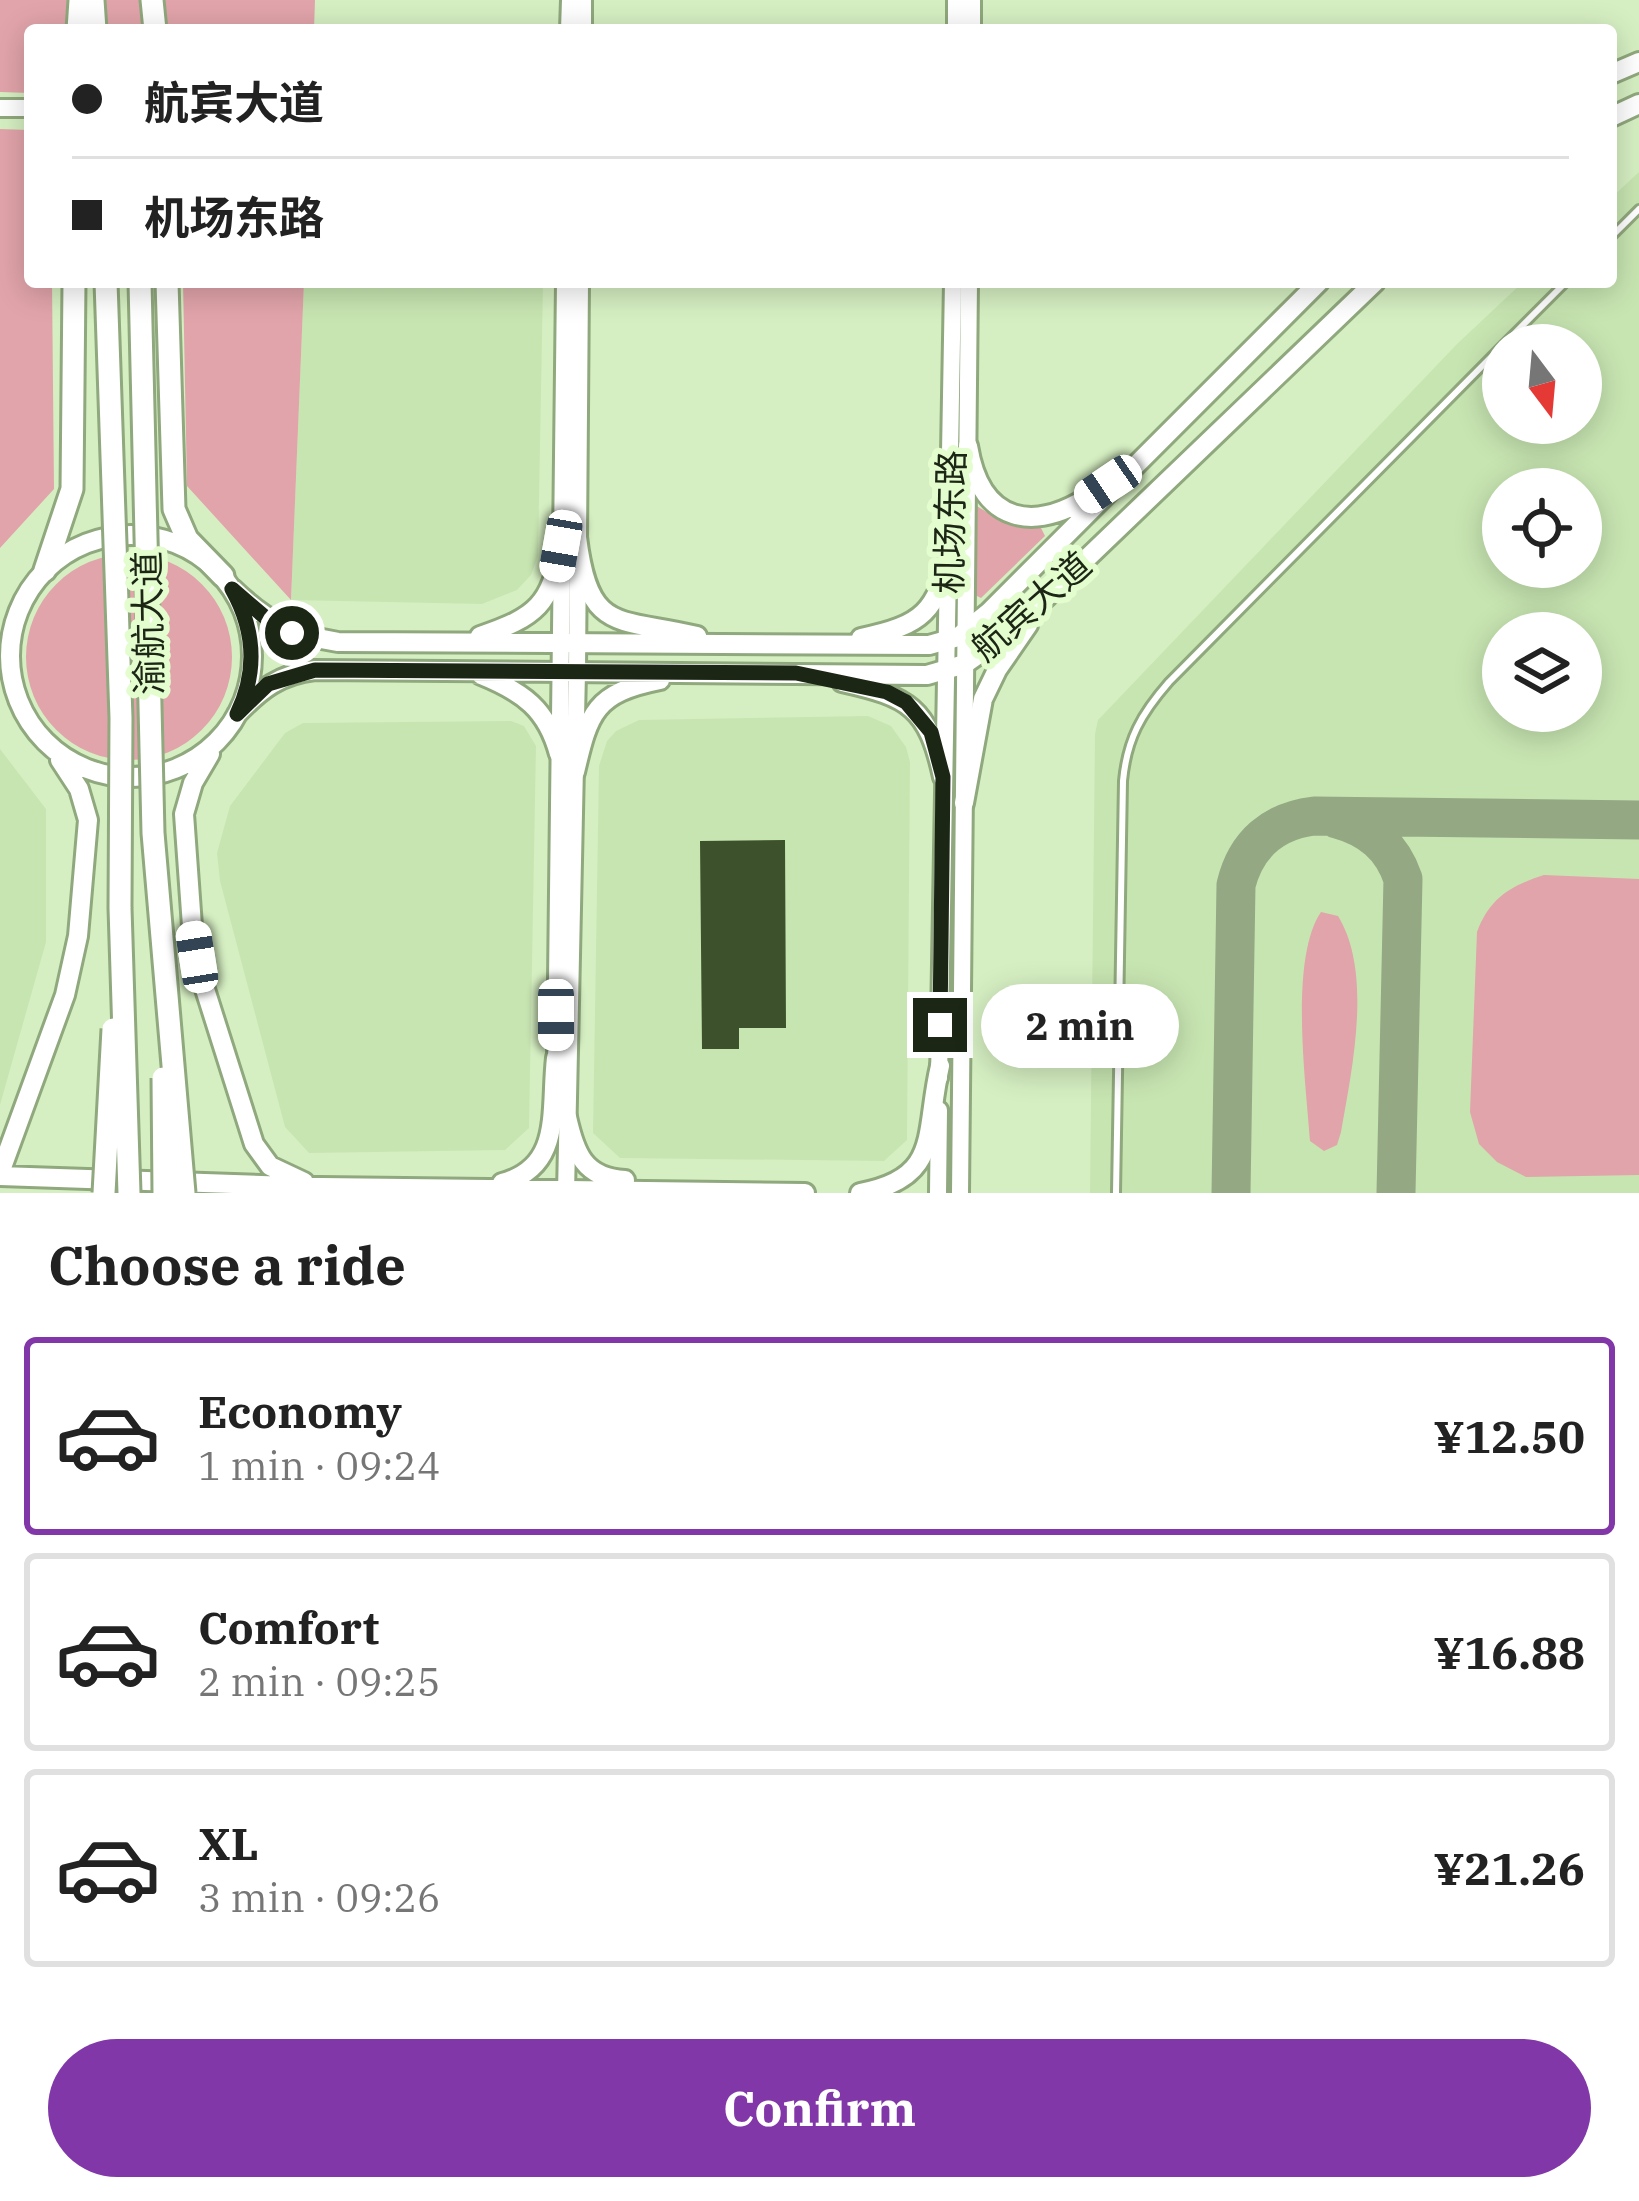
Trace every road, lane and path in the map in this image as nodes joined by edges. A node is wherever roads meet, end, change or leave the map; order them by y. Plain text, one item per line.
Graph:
1 (1639, 209) edge
2 (1617, 231) edge
3 (74, 288) edge
4 (106, 288) edge
5 (140, 288) edge
6 (167, 288) edge
7 (565, 288) edge
8 (580, 288) edge
9 (953, 288) edge
10 (969, 288) edge
11 (1313, 288) edge
12 (1369, 288) edge
13 (1560, 288) edge
14 (1524, 324) edge
15 (1482, 366) edge
16 (968, 446) junction
17 (1135, 466) junction
18 (569, 542) junction
19 (950, 550) junction
20 (45, 570) junction
21 (228, 583) junction
22 (1052, 592) junction
23 (25, 596) junction
24 (0, 616) edge
25 (957, 637) junction
26 (462, 641) junction
27 (568, 642) junction
28 (730, 644) junction
29 (851, 645) junction
30 (824, 646) junction
31 (956, 668) junction
32 (471, 670) junction
33 (568, 671) junction
34 (703, 672) junction
35 (796, 673) junction
36 (0, 693) edge
37 (233, 720) junction
38 (28, 722) junction
39 (50, 747) junction
40 (559, 754) junction
41 (575, 772) junction
42 (943, 777) junction
43 (964, 803) junction
44 (120, 908) junction
45 (162, 963) junction
46 (556, 1058) junction
47 (940, 1066) junction
48 (23, 1110) junction
49 (567, 1117) junction
50 (0, 1145) edge
51 (0, 1174) edge
52 (320, 1187) junction
53 (476, 1189) junction
54 (561, 1191) edge
55 (694, 1192) edge
56 (104, 1193) edge
57 (129, 1193) edge
58 (164, 1193) edge
59 (184, 1193) edge
60 (805, 1193) edge
61 (860, 1193) edge
62 (938, 1193) edge
63 (960, 1193) edge
64 (1116, 1193) edge

1 - 2 lane
3 - 20 highway
4 - 44 highway, 渝航大道, bridge
5 - 45 highway, 渝航大道, bridge
6 - 21 highway
7 - 18 street
8 - 18 street
9 - 19 street, 机场东路
10 - 16 street, 机场东路
11 - 17 main road, 航宾大道
12 - 22 main road, 航宾大道
13 - 14 lane
15 - 64 lane
16 - 17 main road
16 - 25 street, 机场东路
17 - 25 main road, 航宾大道
18 - 26 main road
18 - 27 street
18 - 28 main road
19 - 25 street, 机场东路
19 - 30 main road
20 - 21 main road
20 - 23 main road
21 - 26 main road, 航宾大道
21 - 37 main road
22 - 31 main road, 航宾大道
22 - 43 main road
23 - 24 main road
23 - 38 main road
25 - 29 main road, 航宾大道
25 - 31 street, 机场东路
26 - 27 main road, 航宾大道
27 - 28 main road, 航宾大道
27 - 33 street
28 - 30 main road, 航宾大道
29 - 30 main road, 航宾大道
29 - 35 main road
31 - 35 main road, 航宾大道
31 - 42 street, 机场东路
31 - 43 street, 机场东路
32 - 33 main road, 航宾大道
32 - 37 main road, 航宾大道
32 - 40 main road
33 - 34 main road, 航宾大道
33 - 40 street
33 - 41 street
34 - 35 main road, 航宾大道
34 - 41 main road
35 - 42 main road
36 - 38 main road
37 - 39 main road
37 - 52 main road
38 - 39 main road
39 - 48 main road
40 - 46 street
41 - 49 street
42 - 47 street, 机场东路
43 - 63 street, 机场东路
44 - 56 highway, bridge
44 - 57 highway, bridge
45 - 58 highway, bridge
45 - 59 highway, bridge
46 - 53 main road
46 - 54 street
47 - 61 main road
47 - 62 street, 机场东路
48 - 50 main road
48 - 51 main road
49 - 54 street
49 - 55 main road
51 - 52 main road
52 - 53 main road
53 - 54 main road
54 - 55 main road
55 - 60 main road

